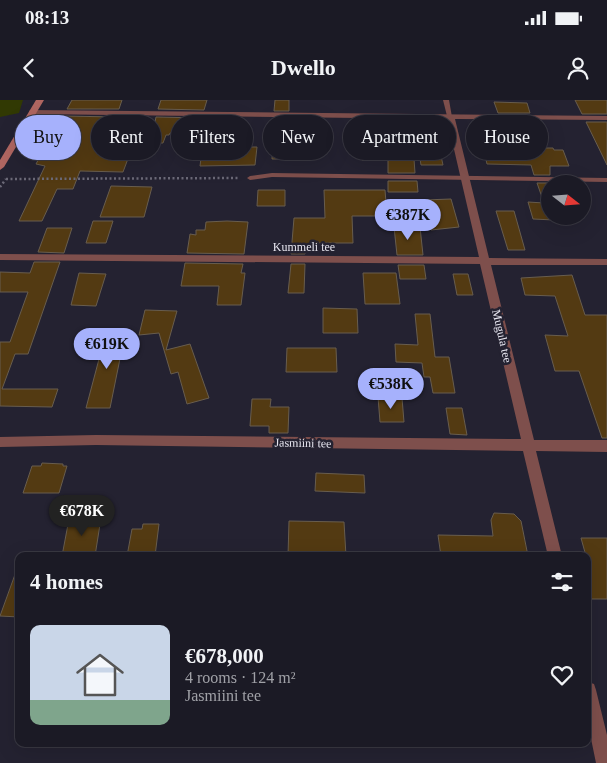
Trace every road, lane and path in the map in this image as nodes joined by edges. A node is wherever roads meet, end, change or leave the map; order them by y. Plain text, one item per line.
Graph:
1 (40, 100) edge
2 (446, 100) edge
3 (33, 112) junction
4 (346, 115) edge
5 (450, 115) edge
6 (456, 116) edge
7 (607, 118) edge
8 (456, 140) edge
9 (0, 167) edge
10 (465, 177) junction
11 (250, 178) joint
12 (5, 179) dead end
13 (607, 180) edge
14 (0, 257) edge
15 (484, 260) junction
16 (607, 262) edge
17 (0, 442) edge
18 (528, 446) junction
19 (607, 446) edge
20 (554, 552) edge
21 (591, 703) edge
22 (605, 763) edge

1 - 3 main road
2 - 5 lane
3 - 4 street
3 - 9 main road
6 - 7 street
8 - 10 street, Mugula tee
10 - 11 lane
10 - 13 lane
10 - 15 street, Mugula tee
11 - 12 path
14 - 15 street, Kummeli tee
15 - 16 street, Kummeli tee
15 - 18 street, Mugula tee
17 - 18 street, Jasmiini tee
18 - 19 street, Jasmiini tee
18 - 20 street, Mugula tee
21 - 22 street

